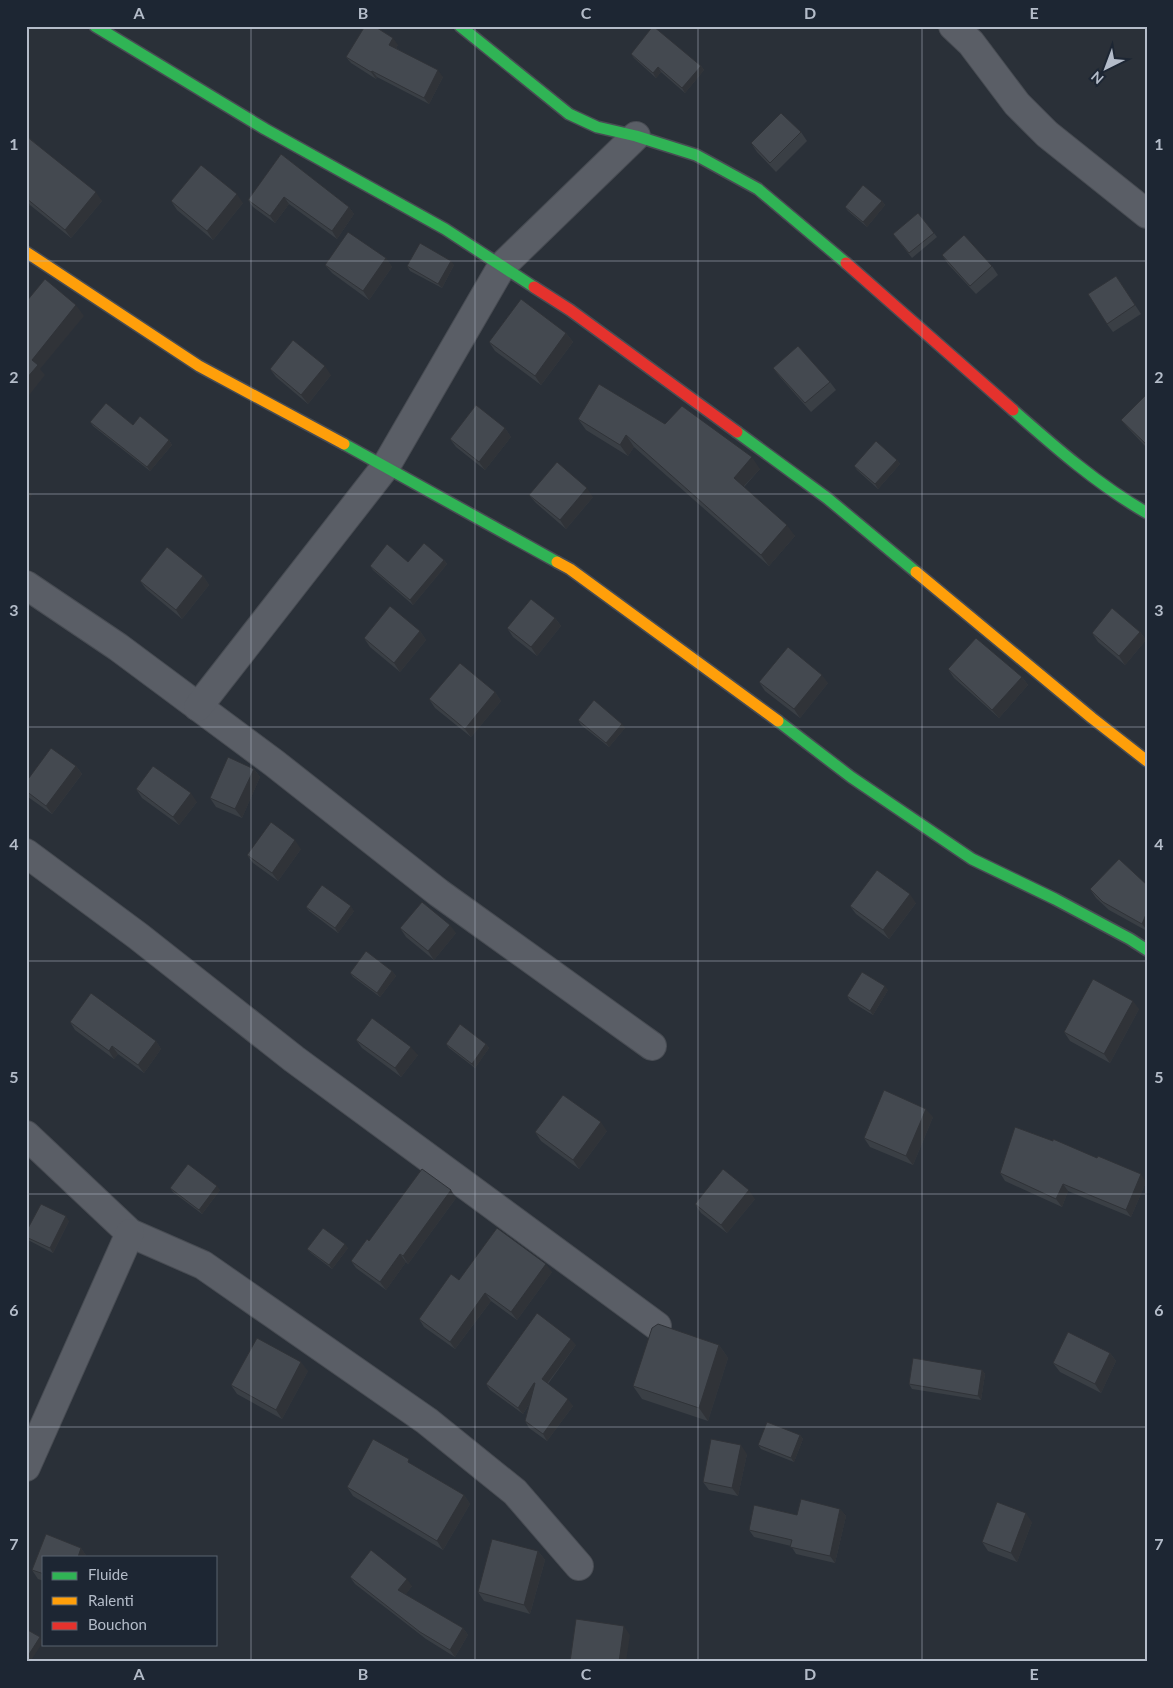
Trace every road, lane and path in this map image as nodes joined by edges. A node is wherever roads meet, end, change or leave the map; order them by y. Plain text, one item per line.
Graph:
1 (94, 26) edge
2 (460, 26) edge
3 (953, 26) edge
4 (636, 136) junction
5 (1147, 214) edge
6 (26, 252) edge
7 (502, 266) junction
8 (386, 466) junction
9 (1147, 512) edge
10 (26, 585) edge
11 (198, 707) junction
12 (1147, 761) edge
13 (26, 853) edge
14 (1147, 950) edge
15 (652, 1046) dead end
16 (26, 1136) edge
17 (130, 1232) junction
18 (657, 1326) edge
19 (26, 1466) edge
20 (579, 1566) dead end

1 - 7 street
2 - 4 street
3 - 5 street
4 - 7 street
4 - 9 street
6 - 8 street
7 - 8 street
7 - 12 street
8 - 11 street
8 - 14 street
10 - 11 street
11 - 15 street
13 - 18 street
16 - 17 street
17 - 19 street
17 - 20 street

